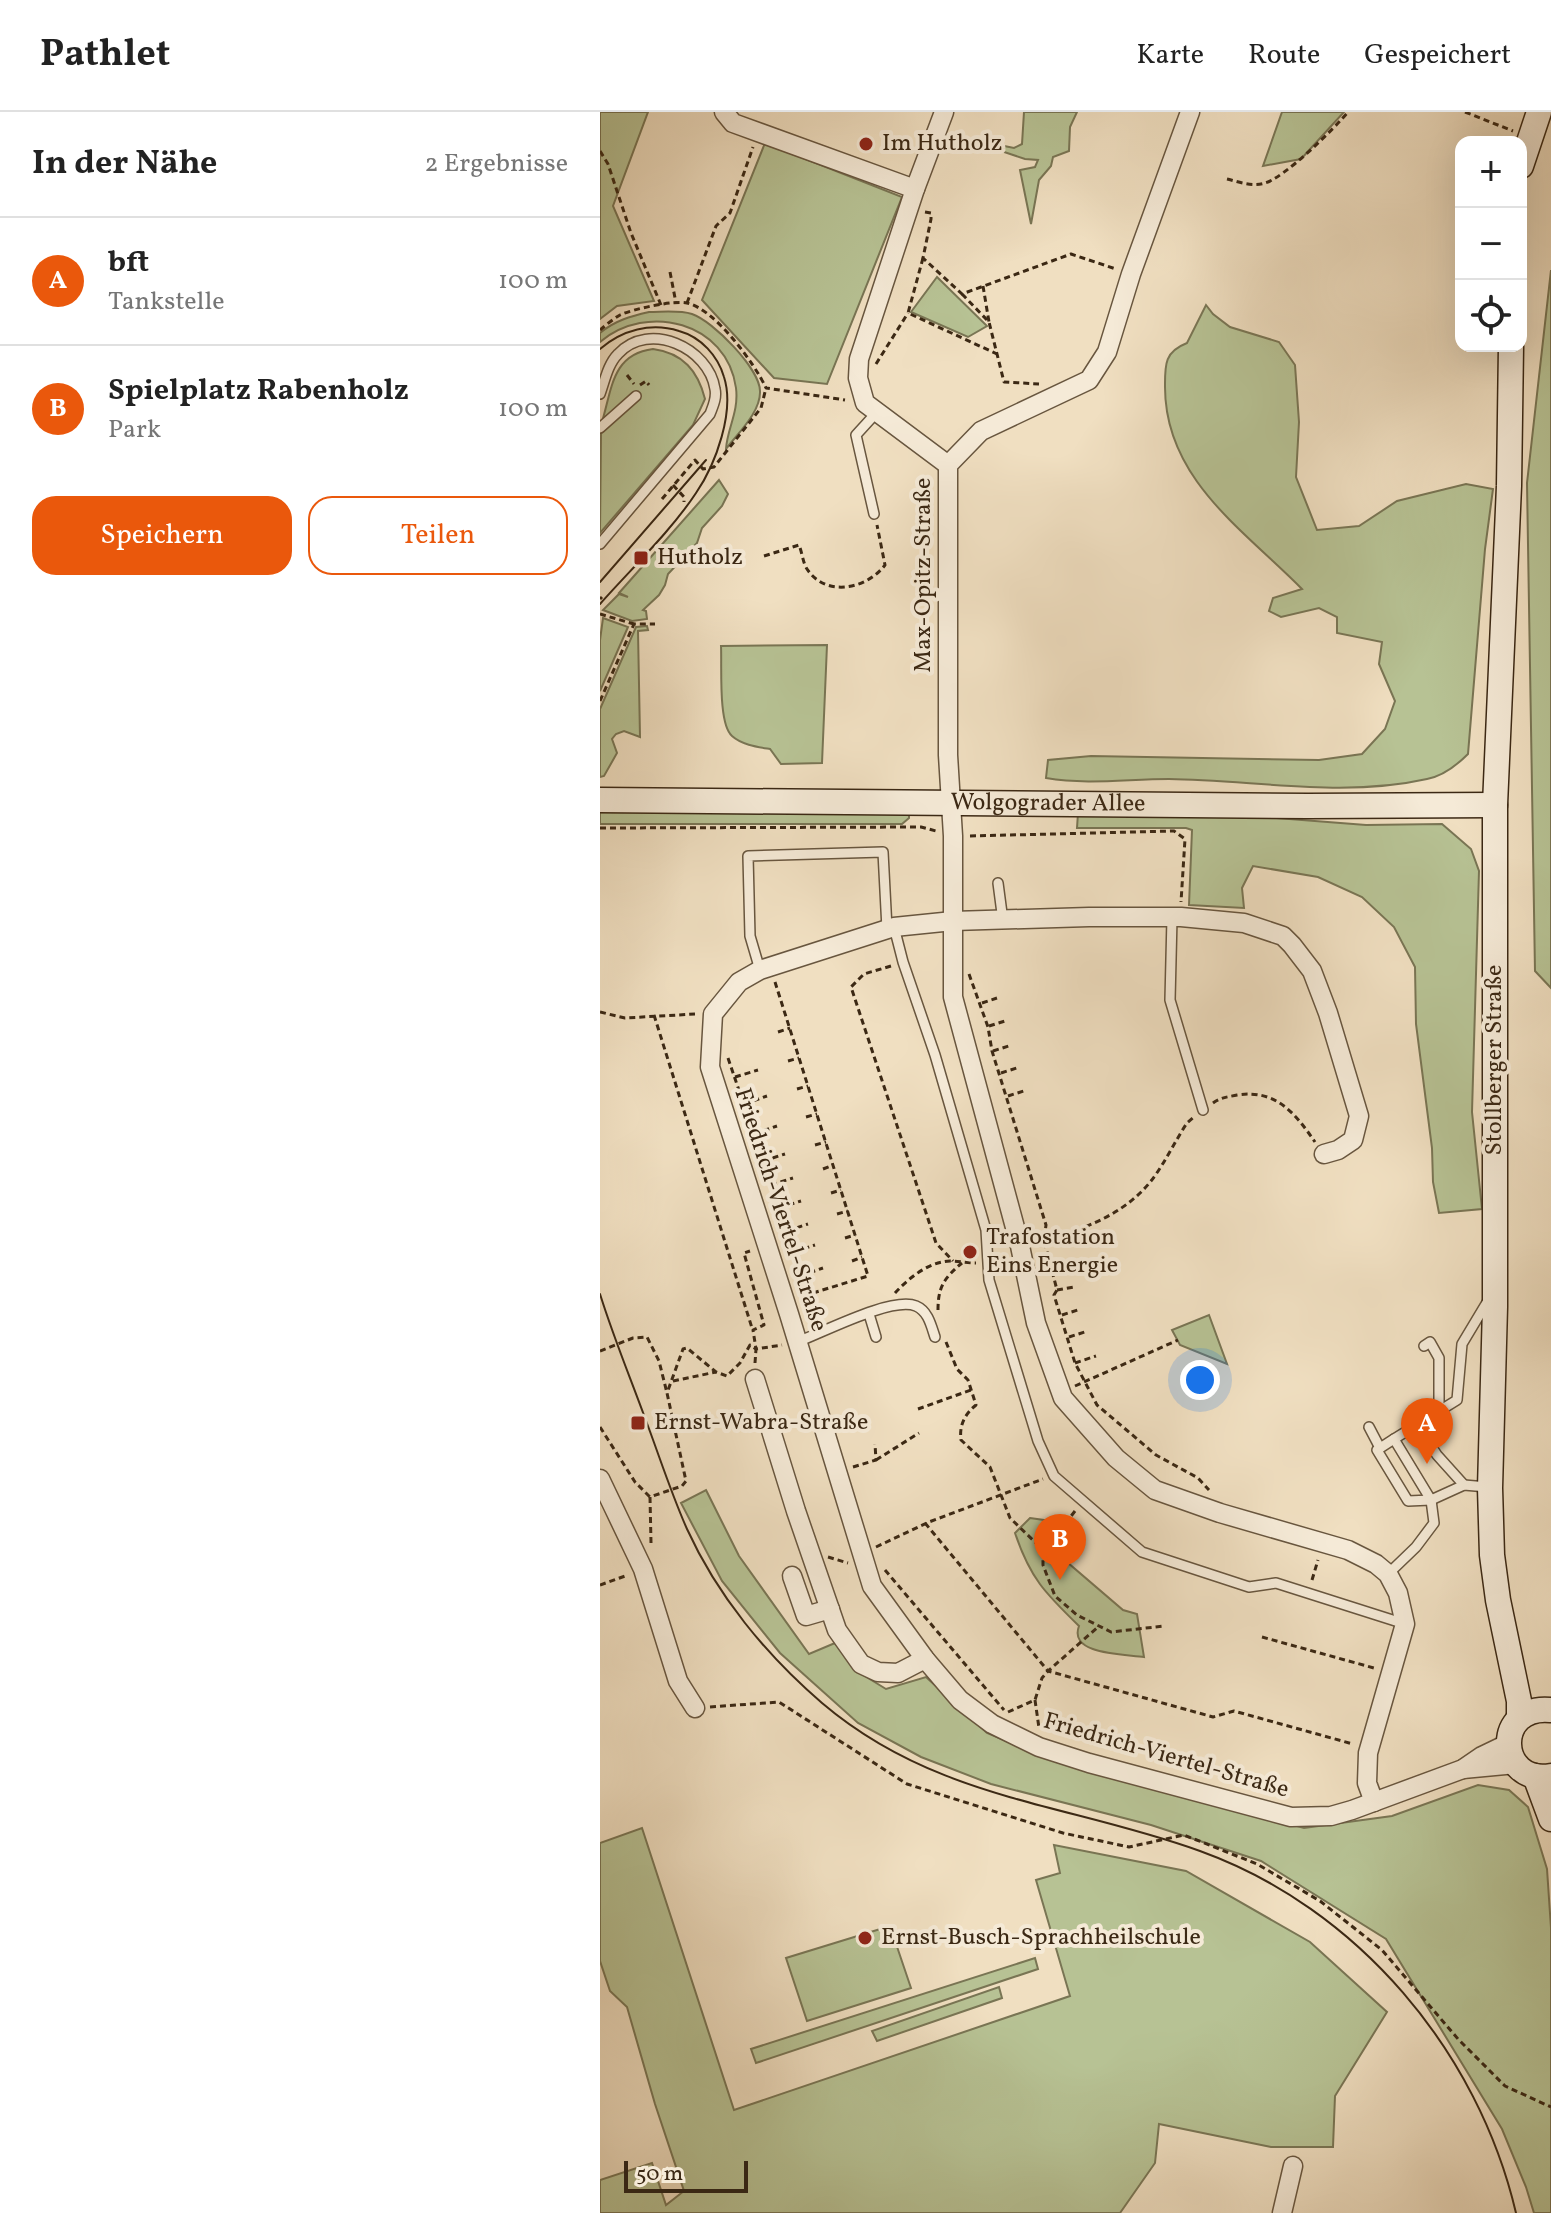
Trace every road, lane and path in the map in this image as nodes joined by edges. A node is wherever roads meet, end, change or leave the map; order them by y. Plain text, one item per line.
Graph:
1 (724, 112) edge
2 (944, 112) edge
3 (1190, 112) edge
4 (1348, 112) edge
5 (1465, 112) edge
6 (1539, 112) edge
7 (758, 132) junction
8 (1531, 138) junction
9 (1527, 149) edge
10 (600, 151) edge
11 (1227, 179) dead end
12 (915, 189) junction
13 (931, 219) dead end
14 (923, 258) junction
15 (670, 272) dead end
16 (1131, 274) junction
17 (983, 286) junction
18 (962, 294) junction
19 (676, 303) junction
20 (687, 303) junction
21 (661, 305) junction
22 (908, 313) junction
23 (989, 322) junction
24 (600, 330) edge
25 (1511, 352) edge
26 (997, 354) junction
27 (627, 375) dead end
28 (858, 378) junction
29 (766, 388) junction
30 (636, 392) joint
31 (600, 394) edge
32 (1048, 401) junction
33 (871, 407) junction
34 (600, 428) edge
35 (948, 465) junction
36 (673, 485) junction
37 (662, 499) dead end
38 (684, 502) dead end
39 (874, 514) joint
40 (600, 544) edge
41 (764, 556) dead end
42 (600, 614) edge
43 (634, 624) junction
44 (655, 624) dead end
45 (600, 701) edge
46 (601, 797) edge
47 (952, 802) junction
48 (1495, 805) junction
49 (600, 828) edge
50 (953, 836) junction
51 (998, 883) dead end
52 (1176, 918) junction
53 (953, 921) junction
54 (1003, 921) junction
55 (891, 928) junction
56 (953, 960) junction
57 (903, 962) junction
58 (765, 968) junction
59 (997, 998) dead end
60 (981, 1003) junction
61 (600, 1012) edge
62 (654, 1015) junction
63 (1005, 1021) dead end
64 (712, 1022) junction
65 (988, 1027) junction
66 (790, 1028) junction
67 (778, 1032) dead end
68 (1012, 1045) dead end
69 (992, 1051) junction
70 (799, 1058) junction
71 (788, 1061) dead end
72 (1020, 1067) dead end
73 (758, 1070) dead end
74 (999, 1074) junction
75 (735, 1077) junction
76 (808, 1086) junction
77 (797, 1089) dead end
78 (1027, 1090) dead end
79 (767, 1096) dead end
80 (1007, 1097) junction
81 (744, 1104) junction
82 (1203, 1110) junction
83 (817, 1114) junction
84 (806, 1117) dead end
85 (777, 1126) dead end
86 (754, 1134) junction
87 (826, 1142) junction
88 (815, 1145) dead end
89 (785, 1154) dead end
90 (1324, 1154) joint
91 (763, 1161) junction
92 (833, 1165) junction
93 (823, 1169) dead end
94 (793, 1178) dead end
95 (771, 1185) junction
96 (841, 1190) junction
97 (831, 1193) dead end
98 (801, 1201) dead end
99 (779, 1208) junction
100 (848, 1211) junction
101 (837, 1214) dead end
102 (808, 1224) dead end
103 (787, 1231) junction
104 (855, 1235) junction
105 (845, 1238) dead end
106 (1044, 1240) junction
107 (815, 1245) dead end
108 (1020, 1246) junction
109 (753, 1251) dead end
110 (794, 1252) junction
111 (862, 1257) junction
112 (852, 1261) dead end
113 (953, 1261) junction
114 (988, 1262) junction
115 (962, 1263) junction
116 (1067, 1264) dead end
117 (823, 1268) dead end
118 (1051, 1270) junction
119 (800, 1276) junction
120 (1074, 1287) dead end
121 (1495, 1289) junction
122 (1057, 1290) junction
123 (806, 1296) junction
124 (785, 1302) junction
125 (883, 1309) junction
126 (1081, 1309) dead end
127 (869, 1314) junction
128 (1061, 1315) junction
129 (939, 1322) dead end
130 (944, 1328) dead end
131 (753, 1330) junction
132 (1088, 1331) dead end
133 (876, 1337) dead end
134 (935, 1337) joint
135 (1067, 1338) junction
136 (1178, 1340) dead end
137 (797, 1342) junction
138 (948, 1343) junction
139 (1424, 1346) dead end
140 (756, 1349) junction
141 (600, 1351) edge
142 (1096, 1356) dead end
143 (1075, 1363) junction
144 (716, 1372) junction
145 (755, 1379) dead end
146 (672, 1381) junction
147 (1083, 1382) junction
148 (971, 1390) junction
149 (667, 1393) junction
150 (1061, 1393) junction
151 (918, 1409) dead end
152 (1439, 1411) junction
153 (1417, 1425) junction
154 (600, 1427) edge
155 (1369, 1427) dead end
156 (919, 1433) dead end
157 (1394, 1439) junction
158 (875, 1444) dead end
159 (1380, 1448) junction
160 (876, 1460) junction
161 (838, 1472) junction
162 (1054, 1476) junction
163 (600, 1479) edge
164 (1464, 1485) junction
165 (1490, 1488) junction
166 (999, 1495) junction
167 (650, 1497) junction
168 (1431, 1500) junction
169 (1084, 1502) junction
170 (1233, 1517) junction
171 (925, 1523) junction
172 (810, 1551) junction
173 (1043, 1553) junction
174 (864, 1559) junction
175 (1318, 1562) dead end
176 (643, 1569) junction
177 (1315, 1571) dead end
178 (1388, 1574) junction
179 (792, 1576) dead end
180 (600, 1585) edge
181 (830, 1609) junction
182 (1405, 1624) junction
183 (1164, 1626) dead end
184 (1098, 1627) junction
185 (1505, 1632) junction
186 (1262, 1637) dead end
187 (925, 1659) junction
188 (1048, 1671) junction
189 (1391, 1673) junction
190 (1035, 1700) junction
191 (695, 1708) joint
192 (1550, 1710) edge
193 (1519, 1718) junction
194 (1002, 1720) junction
195 (1032, 1743) junction
196 (1354, 1744) dead end
197 (1527, 1765) edge
198 (1374, 1802) junction
199 (1551, 1819) edge
200 (1551, 2107) edge
201 (1293, 2166) dead end
202 (1282, 2213) edge

1 - 7 street
2 - 12 street
3 - 16 street, Max-Opitz-Straße
4 - 11 path
5 - 8 path
6 - 8 main road
7 - 12 street
7 - 20 path
8 - 9 main road
10 - 21 path
12 - 28 street
13 - 14 path
14 - 18 path
14 - 22 path
15 - 19 path
16 - 17 path
16 - 32 street, Max-Opitz-Straße
17 - 18 path
17 - 23 path
18 - 23 path
19 - 20 path
19 - 21 path
20 - 29 path
21 - 24 path
22 - 26 path
22 - 28 path
23 - 26 path
25 - 48 main road, Stollberger Straße
26 - 32 path
27 - 30 path
28 - 33 street
29 - 33 path
29 - 36 path
30 - 34 lane
31 - 40 lane
32 - 35 street, Max-Opitz-Straße
33 - 35 street
33 - 39 lane
35 - 47 street, Max-Opitz-Straße
36 - 37 path
36 - 38 path
39 - 41 path
42 - 43 path
43 - 44 path
43 - 45 path
46 - 47 main road, Wolgograder Allee
47 - 48 main road, Wolgograder Allee
47 - 50 street
48 - 121 main road, Stollberger Straße
49 - 50 path
50 - 52 path
50 - 53 street
51 - 54 lane
52 - 54 street
52 - 82 lane
52 - 90 street
53 - 54 street
53 - 55 street
53 - 56 street
55 - 57 lane
55 - 58 street
55 - 58 lane
56 - 60 path
56 - 108 street
57 - 113 path
57 - 114 lane
58 - 64 street
58 - 66 path
59 - 60 path
60 - 65 path
61 - 62 path
62 - 64 path
62 - 131 path
63 - 65 path
64 - 75 path
64 - 124 street, Friedrich-Viertel-Straße
65 - 69 path
66 - 67 path
66 - 70 path
68 - 69 path
69 - 74 path
70 - 71 path
70 - 76 path
72 - 74 path
73 - 75 path
74 - 80 path
75 - 81 path
76 - 77 path
76 - 83 path
78 - 80 path
79 - 81 path
80 - 106 path
81 - 86 path
82 - 90 path
82 - 106 path
83 - 84 path
83 - 87 path
85 - 86 path
86 - 91 path
87 - 88 path
87 - 92 path
89 - 91 path
91 - 95 path
92 - 93 path
92 - 96 path
94 - 95 path
95 - 99 path
96 - 97 path
96 - 100 path
98 - 99 path
99 - 103 path
100 - 101 path
100 - 104 path
102 - 103 path
103 - 110 path
104 - 105 path
104 - 111 path
106 - 108 path
106 - 118 path
107 - 110 path
108 - 150 street
109 - 131 path
110 - 119 path
111 - 112 path
111 - 123 path
113 - 115 path
113 - 125 path
114 - 115 path
114 - 162 lane
115 - 129 path
116 - 118 path
117 - 119 path
118 - 122 path
119 - 123 path
120 - 122 path
121 - 152 lane
121 - 165 main road, Stollberger Straße
122 - 128 path
123 - 124 path
124 - 137 street, Friedrich-Viertel-Straße
125 - 127 lane
125 - 134 lane
126 - 128 path
127 - 133 lane
127 - 137 lane
128 - 135 path
130 - 138 path
131 - 140 path
132 - 135 path
134 - 138 path
135 - 143 path
136 - 147 path
137 - 140 path
137 - 161 street, Friedrich-Viertel-Straße
138 - 148 path
139 - 152 lane
140 - 144 path
141 - 149 path
142 - 143 path
143 - 147 path
144 - 146 path
144 - 146 path
145 - 172 street
146 - 149 path
147 - 150 path
147 - 170 path
148 - 151 path
148 - 166 path
149 - 167 path
150 - 170 street
152 - 153 lane
153 - 157 lane
153 - 164 lane
154 - 167 path
155 - 159 lane
156 - 160 path
157 - 159 lane
157 - 168 lane
158 - 160 path
159 - 168 lane
160 - 161 path
161 - 174 street, Friedrich-Viertel-Straße
162 - 166 path
162 - 169 lane
163 - 176 street
164 - 165 lane
164 - 168 lane
165 - 185 main road, Stollberger Straße
166 - 171 path
166 - 173 path
167 - 176 path
168 - 178 lane
169 - 173 path
169 - 182 lane
170 - 178 street
171 - 174 path
171 - 188 path
172 - 174 path
172 - 181 street
173 - 184 path
174 - 187 street, Friedrich-Viertel-Straße
174 - 194 path
175 - 177 path
176 - 180 path
176 - 191 street
178 - 182 street
179 - 181 street
181 - 187 street
182 - 189 street
183 - 184 path
184 - 188 path
185 - 192 main road, Stollberger Straße
185 - 193 main road, Stollberger Straße
186 - 189 path
187 - 194 street, Friedrich-Viertel-Straße
188 - 190 path
188 - 196 path
189 - 198 street
190 - 194 path
190 - 195 path
191 - 200 path
192 - 193 main road
193 - 197 main road
194 - 195 street, Friedrich-Viertel-Straße
195 - 198 street, Friedrich-Viertel-Straße
197 - 198 street, Friedrich-Viertel-Straße
197 - 199 main road
201 - 202 street

